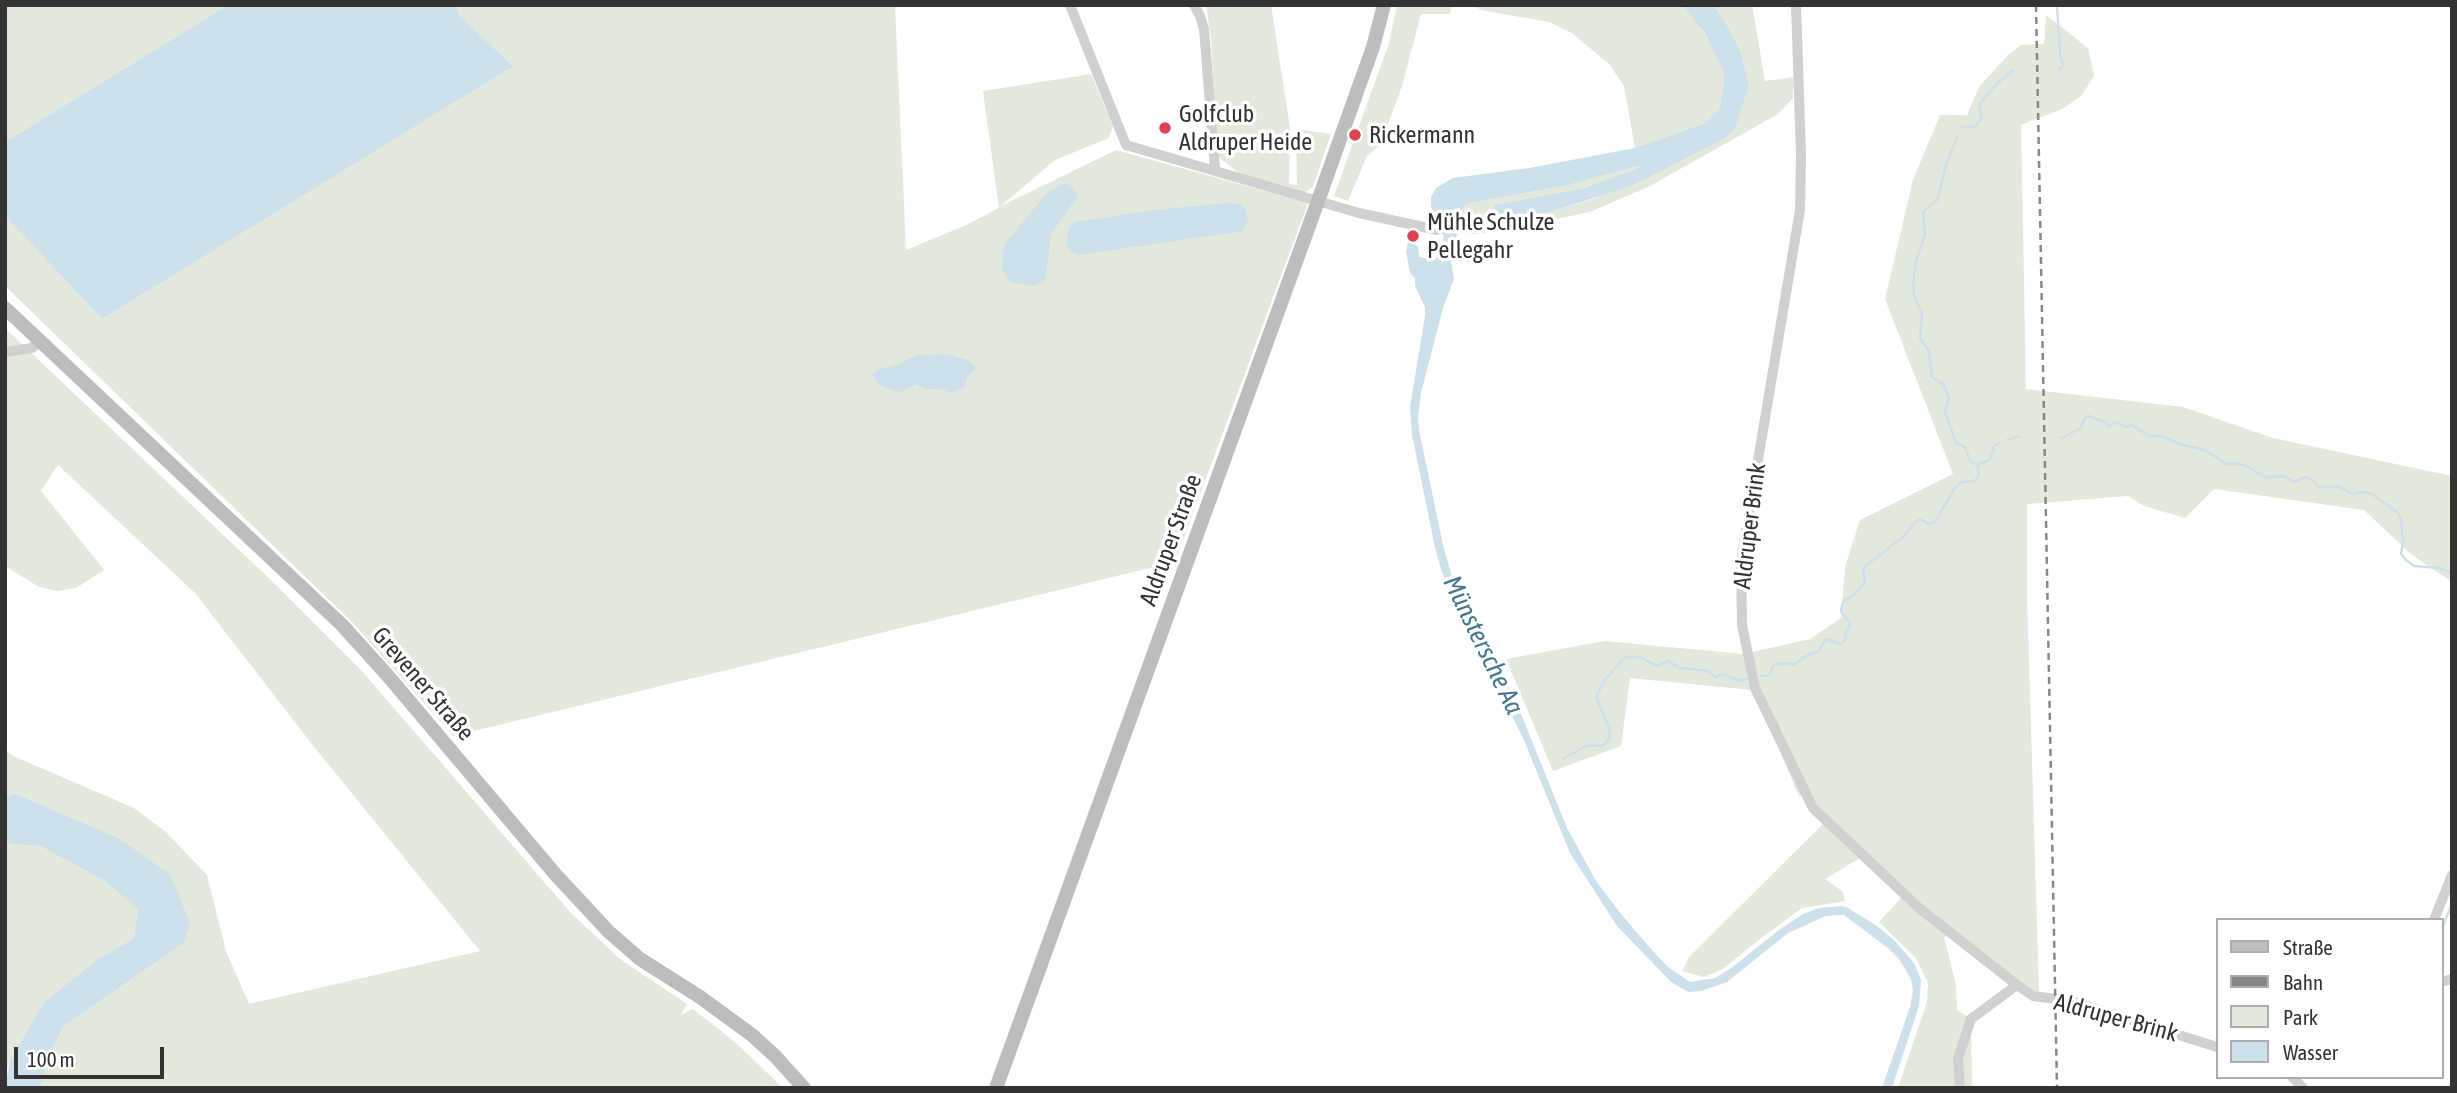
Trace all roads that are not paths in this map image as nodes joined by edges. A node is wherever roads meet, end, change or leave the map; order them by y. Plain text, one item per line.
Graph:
1 (1070, 5) edge
2 (1194, 5) edge
3 (1384, 5) edge
4 (1796, 5) edge
5 (1215, 169) junction
6 (1318, 201) junction
7 (1437, 230) dead end
8 (5, 307) edge
9 (40, 340) junction
10 (5, 352) edge
11 (2452, 875) edge
12 (2435, 918) edge
13 (2017, 985) junction
14 (2216, 1047) edge
15 (804, 1088) edge
16 (996, 1088) edge
17 (1960, 1088) edge

1 - 5 street
2 - 5 street
3 - 6 main road, Aldruper Straße
4 - 13 street, Aldruper Brink
5 - 6 street
6 - 7 street
6 - 16 main road, Aldruper Straße
8 - 9 main road, Grevener Straße
9 - 10 street
9 - 15 main road, Grevener Straße
11 - 12 street
13 - 14 street, Aldruper Brink
13 - 17 street

